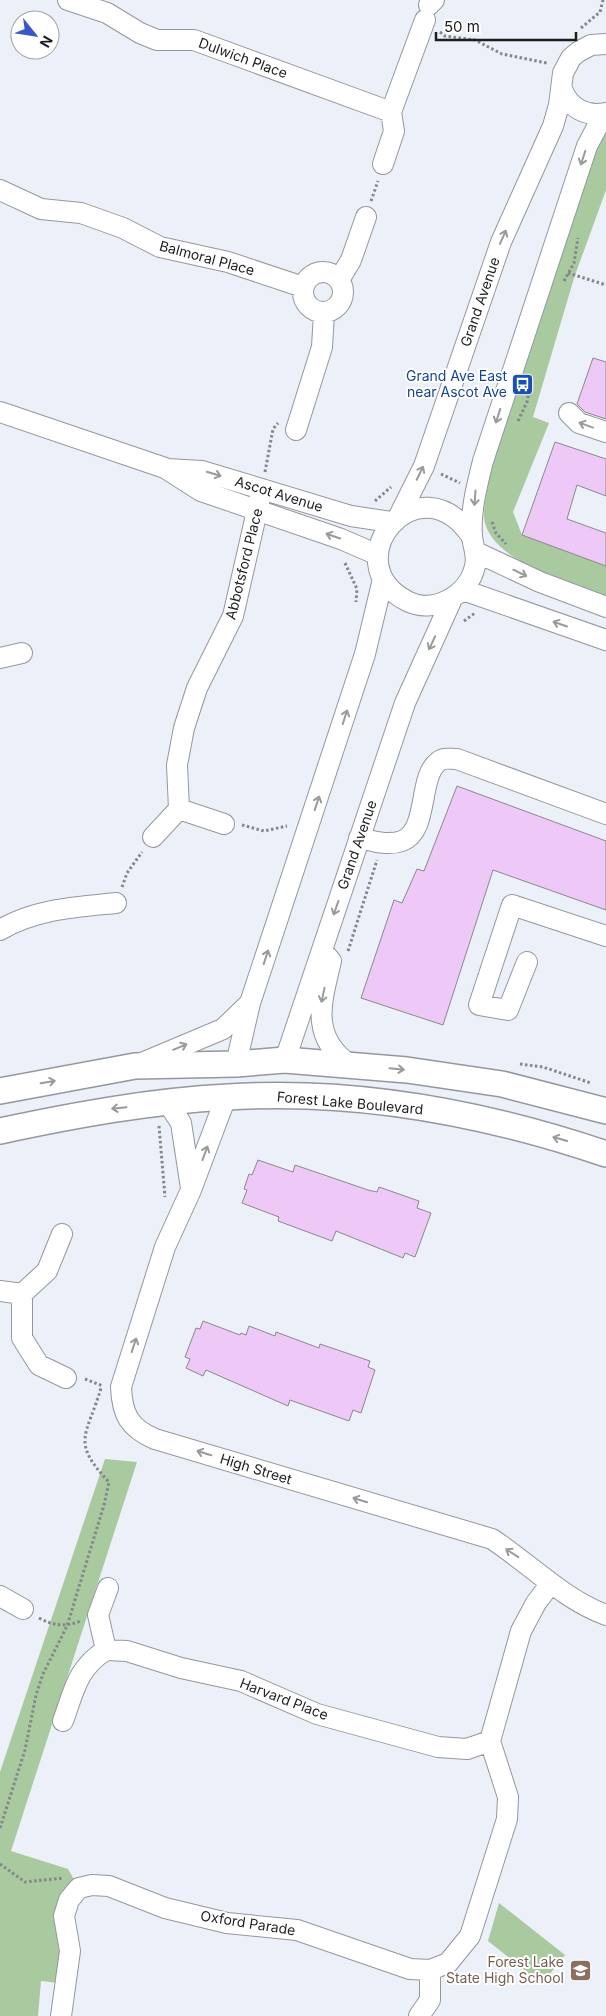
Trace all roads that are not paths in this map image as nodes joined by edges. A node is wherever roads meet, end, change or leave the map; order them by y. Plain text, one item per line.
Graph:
1 (68, 0) edge
2 (429, 8) edge
3 (606, 31) edge
4 (598, 45) edge
5 (562, 89) junction
6 (391, 112) junction
7 (605, 113) edge
8 (383, 164) road end
9 (0, 190) edge
10 (366, 217) road end
11 (339, 280) junction
12 (303, 287) junction
13 (324, 313) junction
14 (0, 412) edge
15 (569, 413) dead end
16 (296, 430) dead end
17 (606, 432) edge
18 (165, 468) junction
19 (268, 482) junction
20 (257, 510) junction
21 (395, 519) junction
22 (474, 544) junction
23 (378, 555) junction
24 (383, 579) junction
25 (458, 595) junction
26 (606, 607) edge
27 (606, 640) edge
28 (22, 653) dead end
29 (0, 658) edge
30 (179, 809) junction
31 (606, 814) edge
32 (224, 824) road end
33 (153, 837) road end
34 (359, 838) junction
35 (116, 903) road end
36 (0, 930) edge
37 (606, 936) edge
38 (322, 951) junction
39 (527, 962) dead end
40 (250, 1003) junction
41 (285, 1060) junction
42 (236, 1064) junction
43 (349, 1064) junction
44 (135, 1066) junction
45 (0, 1091) edge
46 (275, 1095) junction
47 (226, 1097) junction
48 (606, 1111) edge
49 (163, 1112) junction
50 (0, 1130) edge
51 (606, 1154) edge
52 (191, 1190) junction
53 (62, 1234) dead end
54 (0, 1291) edge
55 (22, 1294) junction
56 (66, 1378) road end
57 (551, 1583) junction
58 (108, 1588) dead end
59 (0, 1596) edge
60 (23, 1609) road end
61 (606, 1615) edge
62 (106, 1650) junction
63 (63, 1721) dead end
64 (490, 1741) junction
65 (430, 1970) junction
66 (61, 2016) edge
67 (419, 2016) edge

1 - 6 street, Dulwich Place
2 - 6 street
3 - 4 street, Grand Avenue
4 - 5 street, Grand Avenue
5 - 7 street, Grand Avenue
21 -> 5 street, Grand Avenue
6 - 8 street
7 -> 22 street, Grand Avenue
9 - 12 street, Balmoral Place
10 - 11 street
11 - 12 street
11 - 13 street
12 - 13 street
13 - 16 street
14 - 18 street, Ascot Avenue
17 -> 15 street
18 -> 19 street, Ascot Avenue
18 - 20 street, Ascot Avenue
19 - 20 street, Abbotsford Place
19 - 21 street, Ascot Avenue
23 -> 20 street, Ascot Avenue
20 - 30 street, Abbotsford Place
21 - 22 street
21 - 23 street, Grand Avenue
22 - 25 street, Grand Avenue
22 -> 26 street
23 - 24 street, Grand Avenue
24 - 25 street
40 -> 24 street, Grand Avenue
27 -> 25 street
25 -> 34 street, Grand Avenue
28 - 29 street
30 - 32 street
30 - 33 street
31 - 34 street
34 -> 38 street, Grand Avenue
35 - 36 street
37 - 39 street
38 - 41 street, Grand Avenue
38 -> 43 street
40 - 42 street, Grand Avenue
44 -> 40 street, Grand Avenue
41 - 42 main road
41 - 43 main road
41 - 46 main road, Grand Avenue
42 - 44 main road
42 - 47 main road, Grand Avenue
43 -> 48 main road
45 -> 44 main road
46 - 47 main road, Forest Lake Boulevard
51 -> 46 main road, Forest Lake Boulevard
47 - 49 main road, Forest Lake Boulevard
52 -> 47 street, High Street
49 -> 50 main road, Forest Lake Boulevard
49 - 52 street
57 -> 52 street, High Street
53 - 55 street
54 - 55 street
55 - 56 street
57 - 61 street, High Street
57 - 64 street
58 - 62 street
59 - 60 street
62 - 63 street
62 - 64 street, Harvard Place
64 - 65 street
65 - 66 street, Oxford Parade
65 - 67 street

